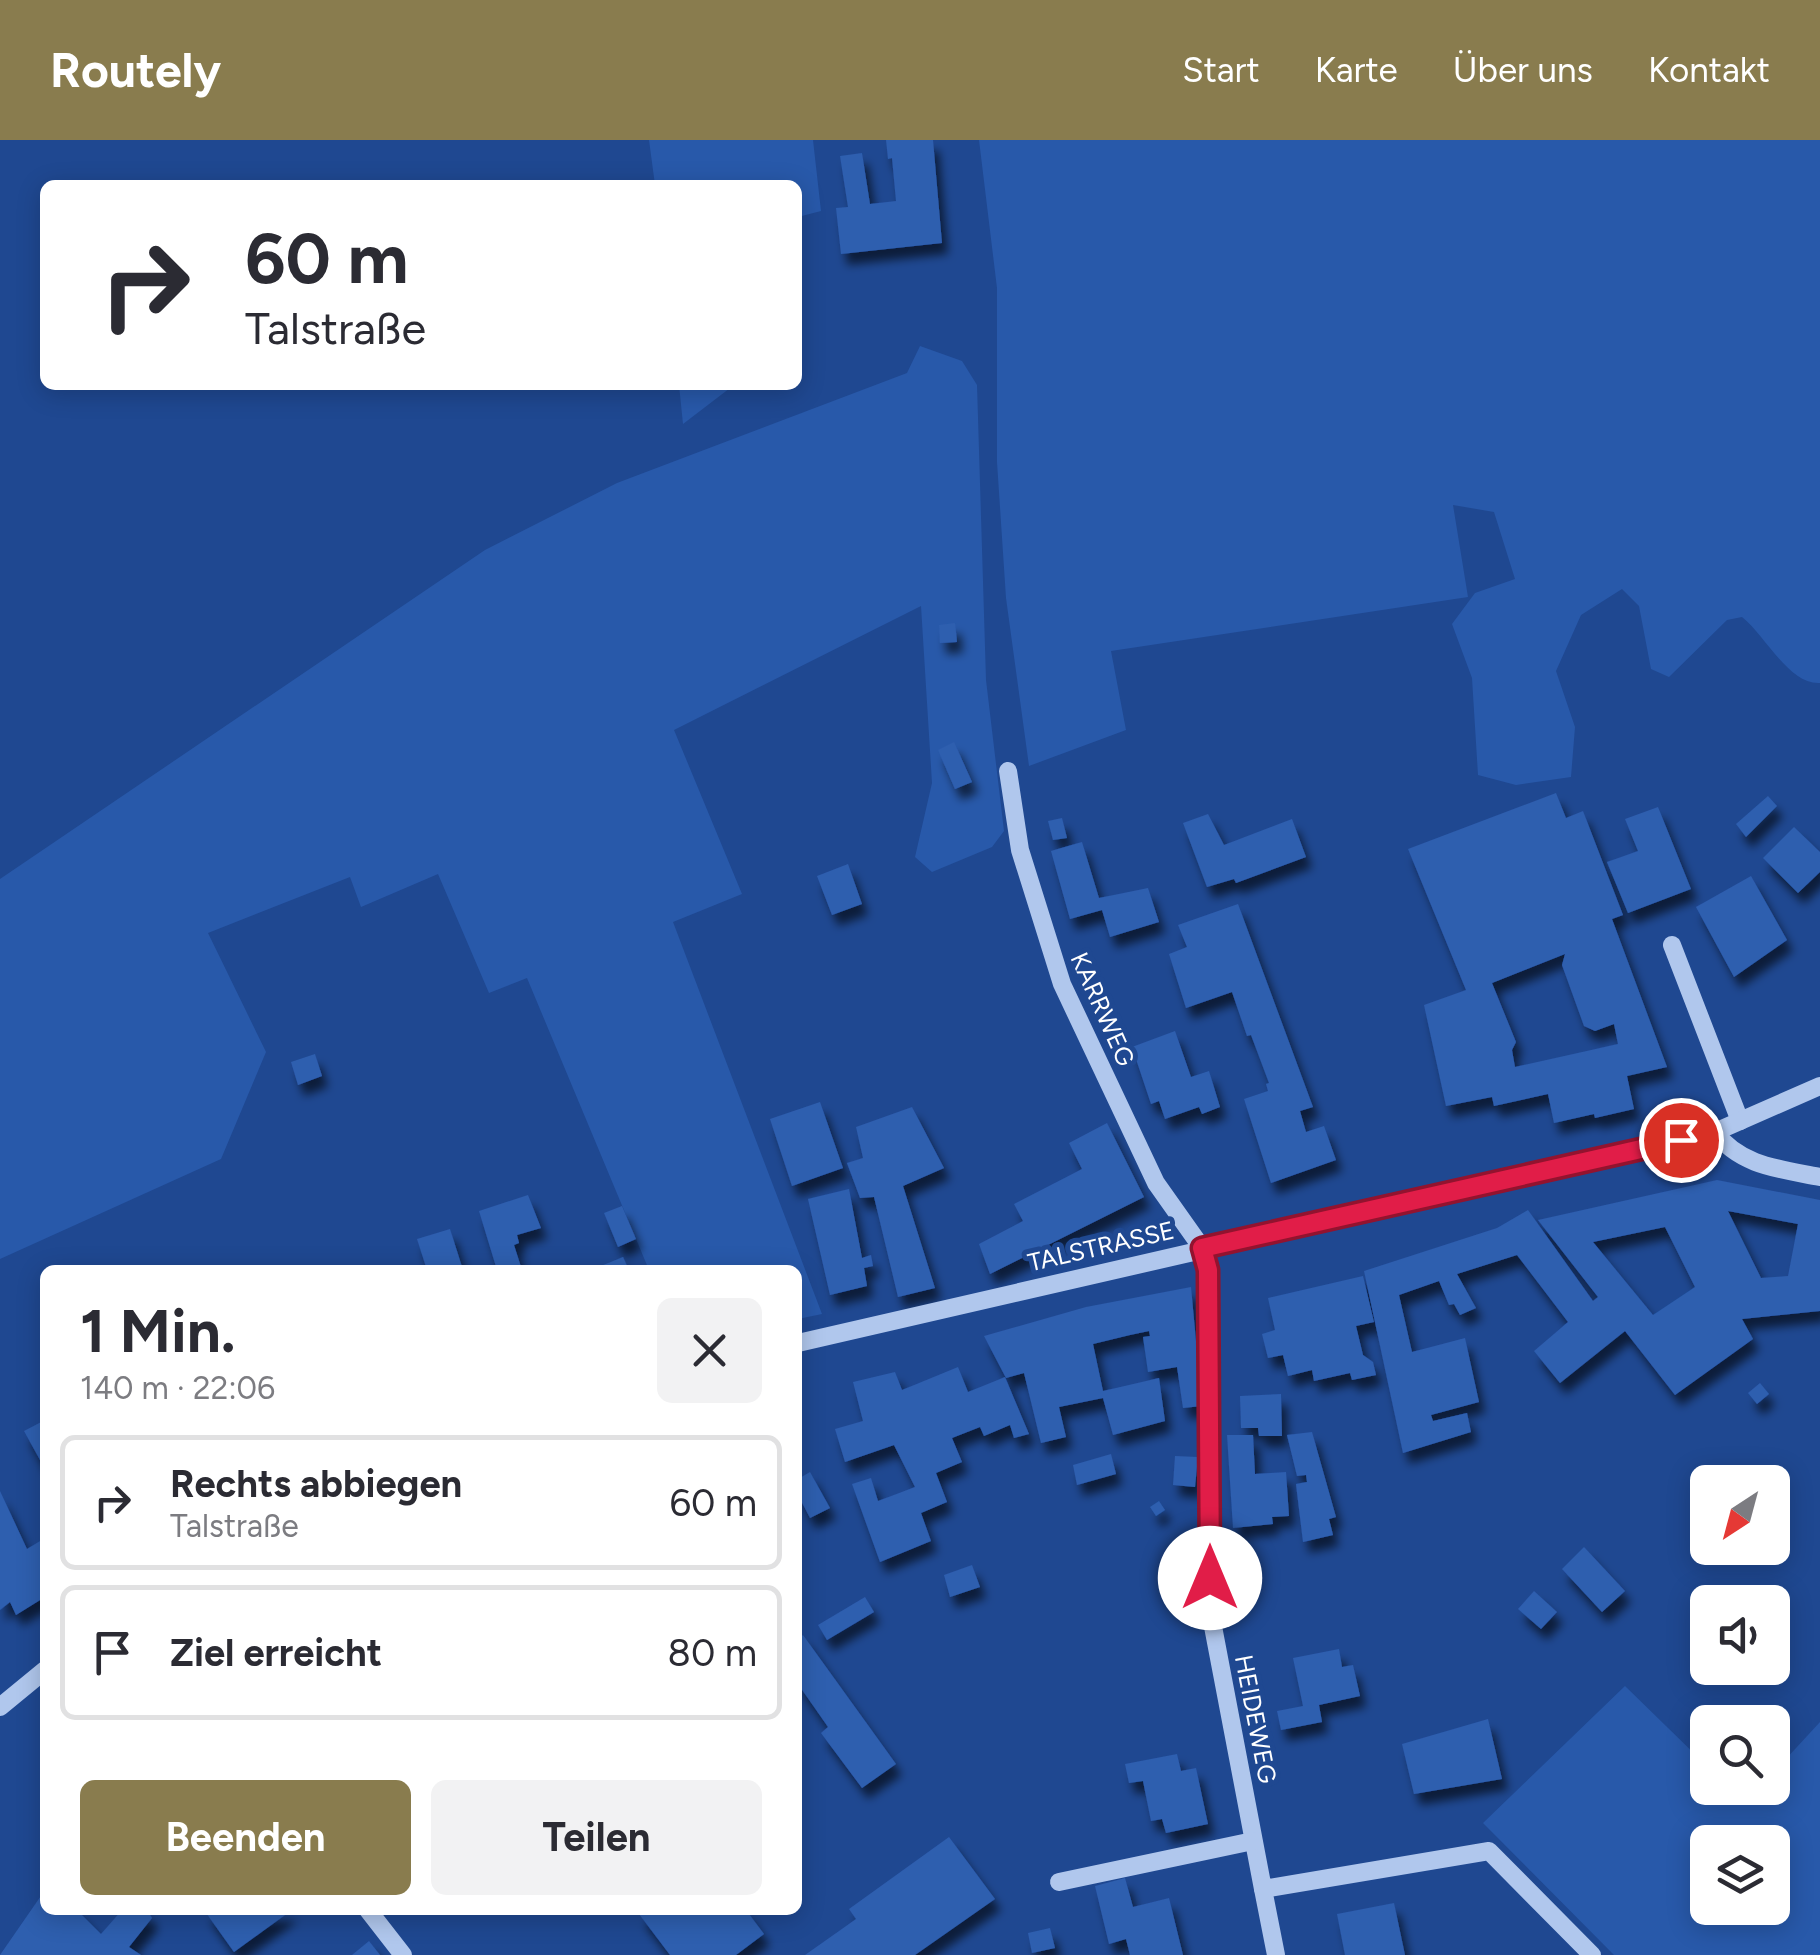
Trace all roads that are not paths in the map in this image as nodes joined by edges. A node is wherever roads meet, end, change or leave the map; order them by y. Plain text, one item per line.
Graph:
1 (1008, 771) dead end
2 (1672, 945) dead end
3 (1820, 1086) edge
4 (1740, 1121) junction
5 (1715, 1132) junction
6 (1820, 1176) edge
7 (1202, 1248) junction
8 (802, 1342) edge
9 (40, 1674) edge
10 (0, 1708) edge
11 (1253, 1841) junction
12 (1058, 1882) dead end
13 (1263, 1889) junction
14 (372, 1915) edge
15 (403, 1955) edge
16 (1276, 1955) edge
17 (1592, 1955) edge

1 - 7 street, KARRWEG
2 - 4 street
3 - 4 street, TALSTRASSE
4 - 5 street, TALSTRASSE
5 - 6 street
5 - 7 street, TALSTRASSE
7 - 8 street, TALSTRASSE
7 - 11 street, HEIDEWEG
9 - 10 street
11 - 12 street
11 - 13 street, HEIDEWEG
13 - 16 street, HEIDEWEG
13 - 17 street
14 - 15 street

